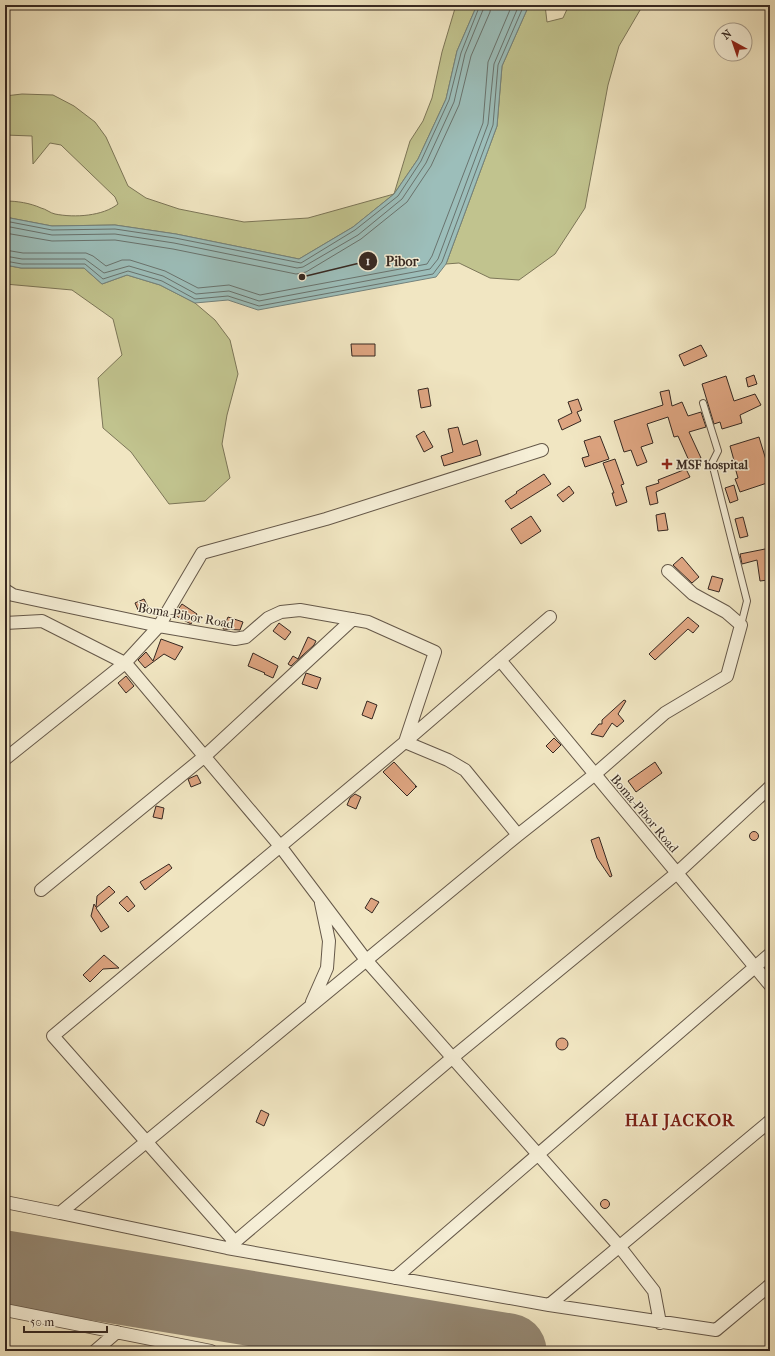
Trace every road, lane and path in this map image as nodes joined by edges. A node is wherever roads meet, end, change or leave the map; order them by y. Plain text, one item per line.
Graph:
1 (703, 403) dead end
2 (542, 450) dead end
3 (668, 571) dead end
4 (5, 590) edge
5 (550, 617) dead end
6 (353, 618) junction
7 (5, 623) edge
8 (741, 625) junction
9 (159, 626) junction
10 (500, 660) junction
11 (125, 662) junction
12 (405, 742) junction
13 (205, 756) junction
14 (5, 759) edge
15 (594, 775) junction
16 (770, 787) edge
17 (518, 835) junction
18 (280, 846) junction
19 (677, 874) junction
20 (41, 890) dead end
21 (320, 900) junction
22 (770, 954) edge
23 (366, 960) junction
24 (755, 966) junction
25 (770, 985) edge
26 (311, 1005) junction
27 (452, 1058) junction
28 (770, 1121) edge
29 (146, 1141) junction
30 (537, 1155) junction
31 (5, 1202) edge
32 (60, 1213) junction
33 (231, 1245) junction
34 (619, 1246) junction
35 (395, 1278) junction
36 (770, 1285) edge
37 (549, 1305) junction
38 (5, 1310) edge
39 (660, 1323) junction
40 (118, 1332) junction
41 (95, 1351) edge
42 (211, 1351) edge

1 - 8 lane
2 - 9 street
3 - 8 street
4 - 9 street, Boma-Pibor Road
5 - 10 street
6 - 9 street, Boma-Pibor Road
6 - 12 street, Boma-Pibor Road
6 - 13 street
7 - 11 street
8 - 15 street
9 - 11 street
10 - 12 street
10 - 15 street
11 - 13 street
11 - 14 street
12 - 17 street
12 - 18 street
13 - 18 street
13 - 20 street
15 - 17 street, Boma-Pibor Road
15 - 19 street, Boma-Pibor Road
16 - 19 street
17 - 23 street, Boma-Pibor Road
18 - 21 street
18 - 29 street
19 - 24 street, Boma-Pibor Road
19 - 27 street
21 - 23 street
21 - 26 street
22 - 24 street
23 - 26 street, Boma-Pibor Road
23 - 27 street
24 - 25 street, Boma-Pibor Road
24 - 30 street
26 - 29 street, Boma-Pibor Road
27 - 30 street
27 - 33 street
28 - 34 street
29 - 32 street, Boma-Pibor Road
29 - 33 street
30 - 34 street
30 - 35 street
31 - 32 street
32 - 33 street
33 - 35 street
34 - 37 street
34 - 39 street
35 - 37 street
36 - 39 street
37 - 39 street
38 - 40 street
40 - 41 street
40 - 42 street

